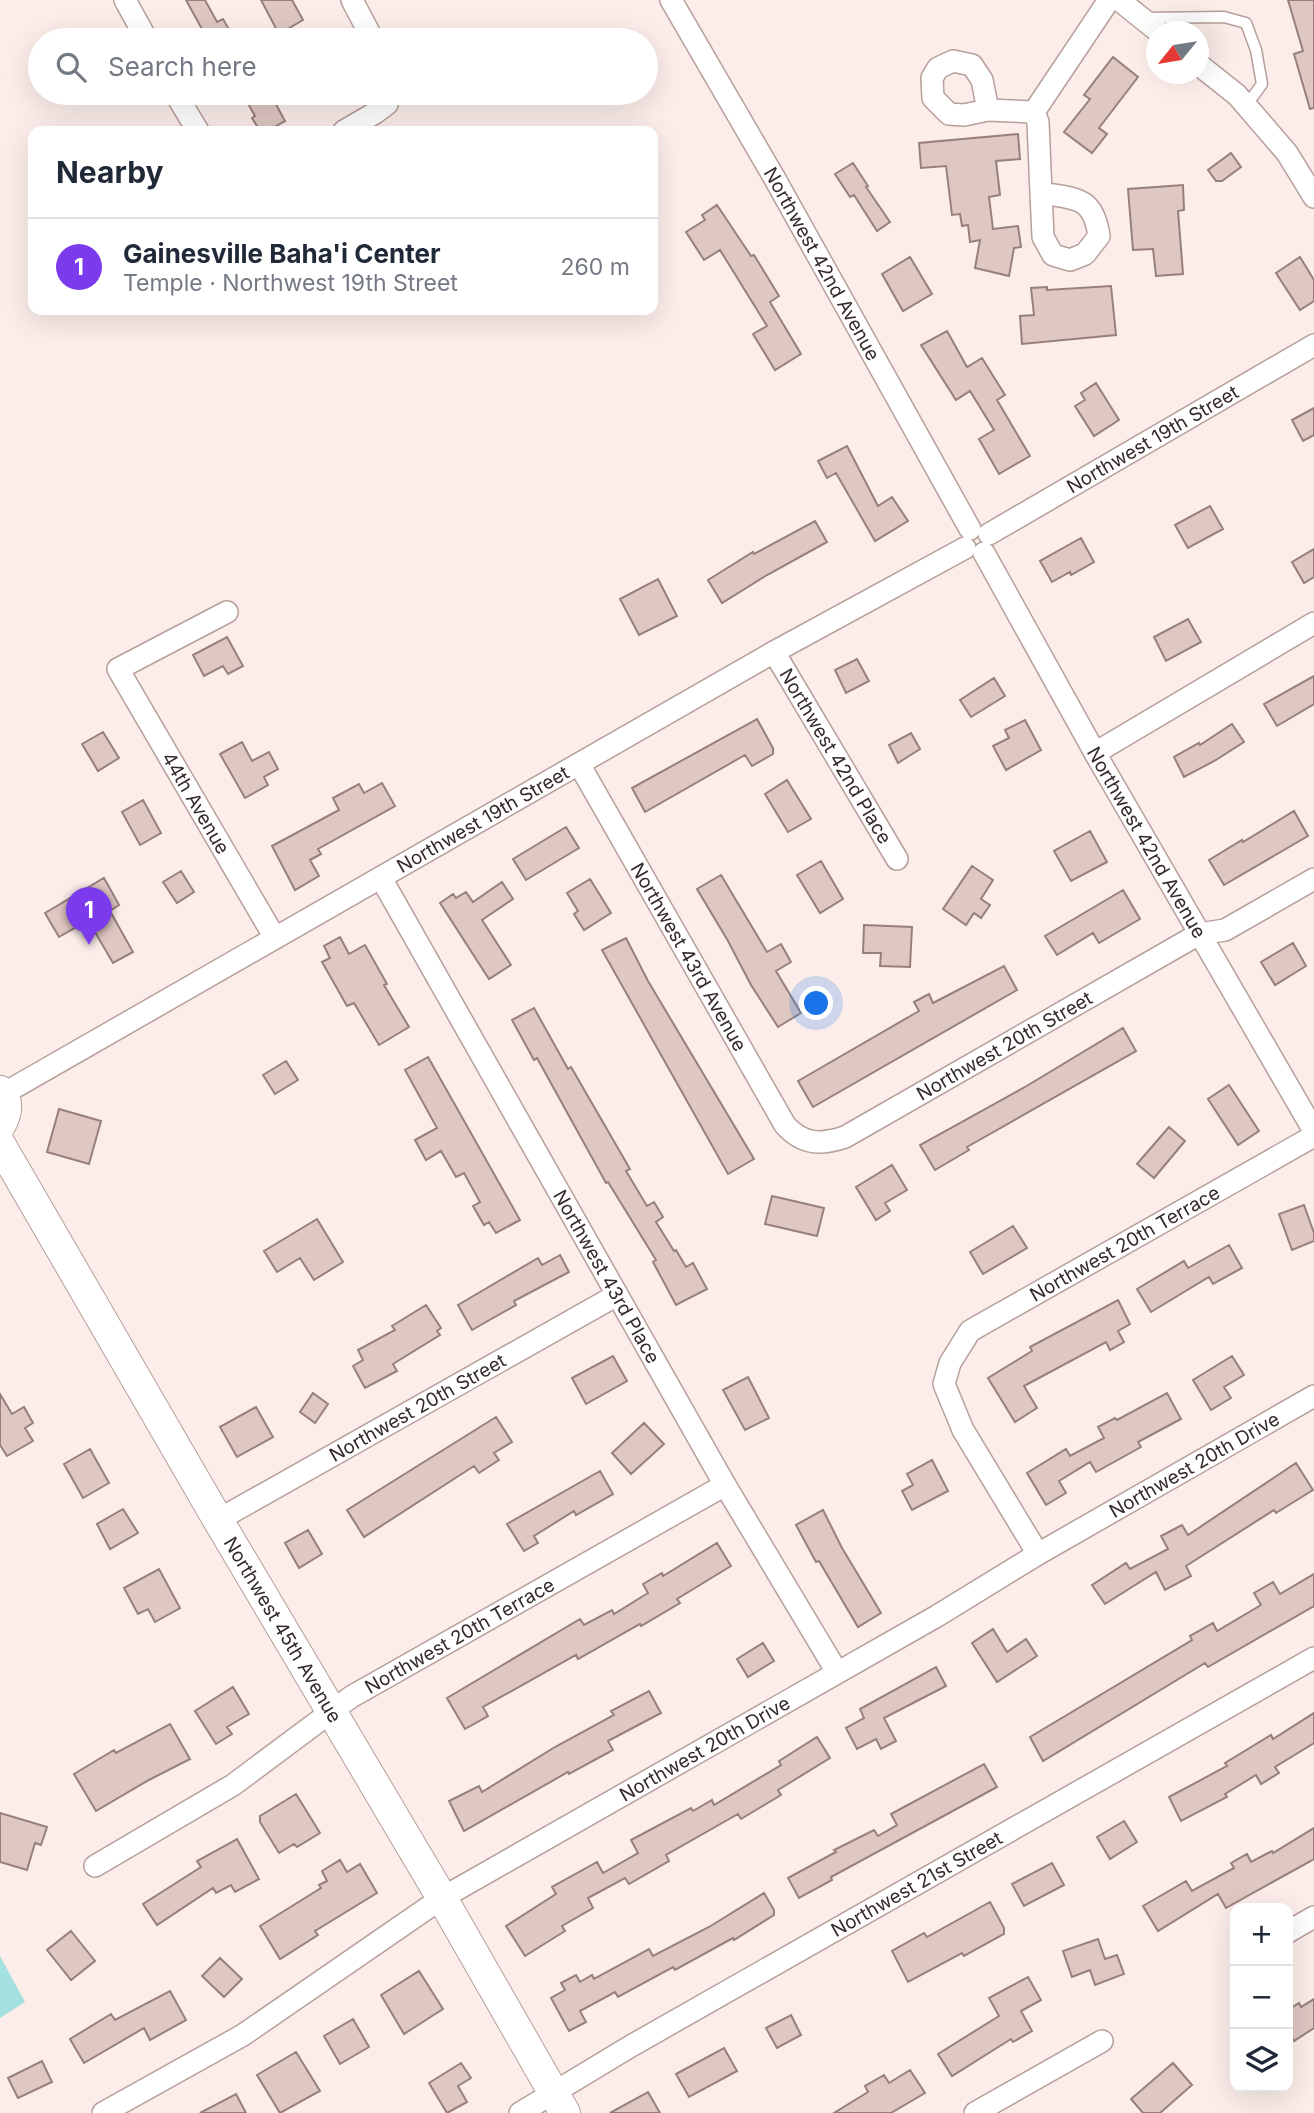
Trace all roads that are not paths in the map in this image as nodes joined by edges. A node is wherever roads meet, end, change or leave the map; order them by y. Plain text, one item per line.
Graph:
1 (125, 0) edge
2 (352, 0) edge
3 (671, 0) edge
4 (1109, 0) edge
5 (1119, 0) edge
6 (1187, 21) edge
7 (1146, 22) edge
8 (140, 28) edge
9 (367, 28) edge
10 (1209, 72) edge
11 (182, 105) edge
12 (385, 105) edge
13 (1246, 106) junction
14 (988, 110) dead end
15 (1034, 112) junction
16 (195, 126) edge
17 (352, 126) edge
18 (1041, 192) dead end
19 (1314, 197) edge
20 (1314, 345) edge
21 (977, 541) junction
22 (227, 612) dead end
23 (1314, 623) edge
24 (774, 652) junction
25 (1095, 753) junction
26 (579, 764) junction
27 (897, 859) dead end
28 (381, 878) junction
29 (1314, 879) edge
30 (1199, 934) junction
31 (275, 938) junction
32 (2, 1092) edge
33 (0, 1126) edge
34 (1314, 1131) edge
35 (1314, 1136) edge
36 (807, 1142) joint
37 (0, 1144) edge
38 (617, 1295) junction
39 (1314, 1396) edge
40 (725, 1485) junction
41 (218, 1520) junction
42 (1038, 1554) junction
43 (1314, 1658) edge
44 (837, 1672) junction
45 (332, 1712) junction
46 (95, 1866) dead end
47 (442, 1898) junction
48 (1314, 1917) edge
49 (1293, 1929) edge
50 (1101, 2041) dead end
51 (559, 2102) edge
52 (103, 2113) edge
53 (520, 2113) edge
54 (975, 2113) edge

1 - 8 street
2 - 9 street
3 - 21 street, Northwest 42nd Avenue
4 - 15 street
5 - 7 street
6 - 13 lane
10 - 13 street
11 - 16 street
12 - 17 street
13 - 19 street
14 - 15 street
15 - 18 street
20 - 21 street, Northwest 19th Street
21 - 24 street, Northwest 19th Street
21 - 25 street, Northwest 42nd Avenue
22 - 31 street, 44th Avenue
23 - 25 street
24 - 26 street, Northwest 19th Street
24 - 27 street, Northwest 42nd Place
25 - 30 street, Northwest 42nd Avenue
26 - 28 street, Northwest 19th Street
26 - 36 street, Northwest 43rd Avenue
28 - 31 street, Northwest 19th Street
28 - 38 street, Northwest 43rd Place
29 - 30 street, Northwest 20th Street
30 - 34 street, Northwest 42nd Avenue
30 - 36 street, Northwest 20th Street
31 - 32 street, Northwest 19th Street
32 - 33 street
35 - 42 street, Northwest 20th Terrace
37 - 41 street, Northwest 45th Avenue
38 - 40 street, Northwest 43rd Place
38 - 41 street, Northwest 20th Street
39 - 42 street, Northwest 20th Drive
40 - 44 street, Northwest 43rd Place
40 - 45 street, Northwest 20th Terrace
41 - 45 street, Northwest 45th Avenue
42 - 44 street, Northwest 20th Drive
43 - 51 street, Northwest 21st Street
44 - 47 street, Northwest 20th Drive
45 - 46 street, Northwest 20th Terrace
45 - 47 street, Northwest 45th Avenue
47 - 51 street, Northwest 45th Avenue
47 - 52 street, Northwest 20th Drive
48 - 49 street
50 - 54 street
51 - 53 street, Northwest 21st Street

